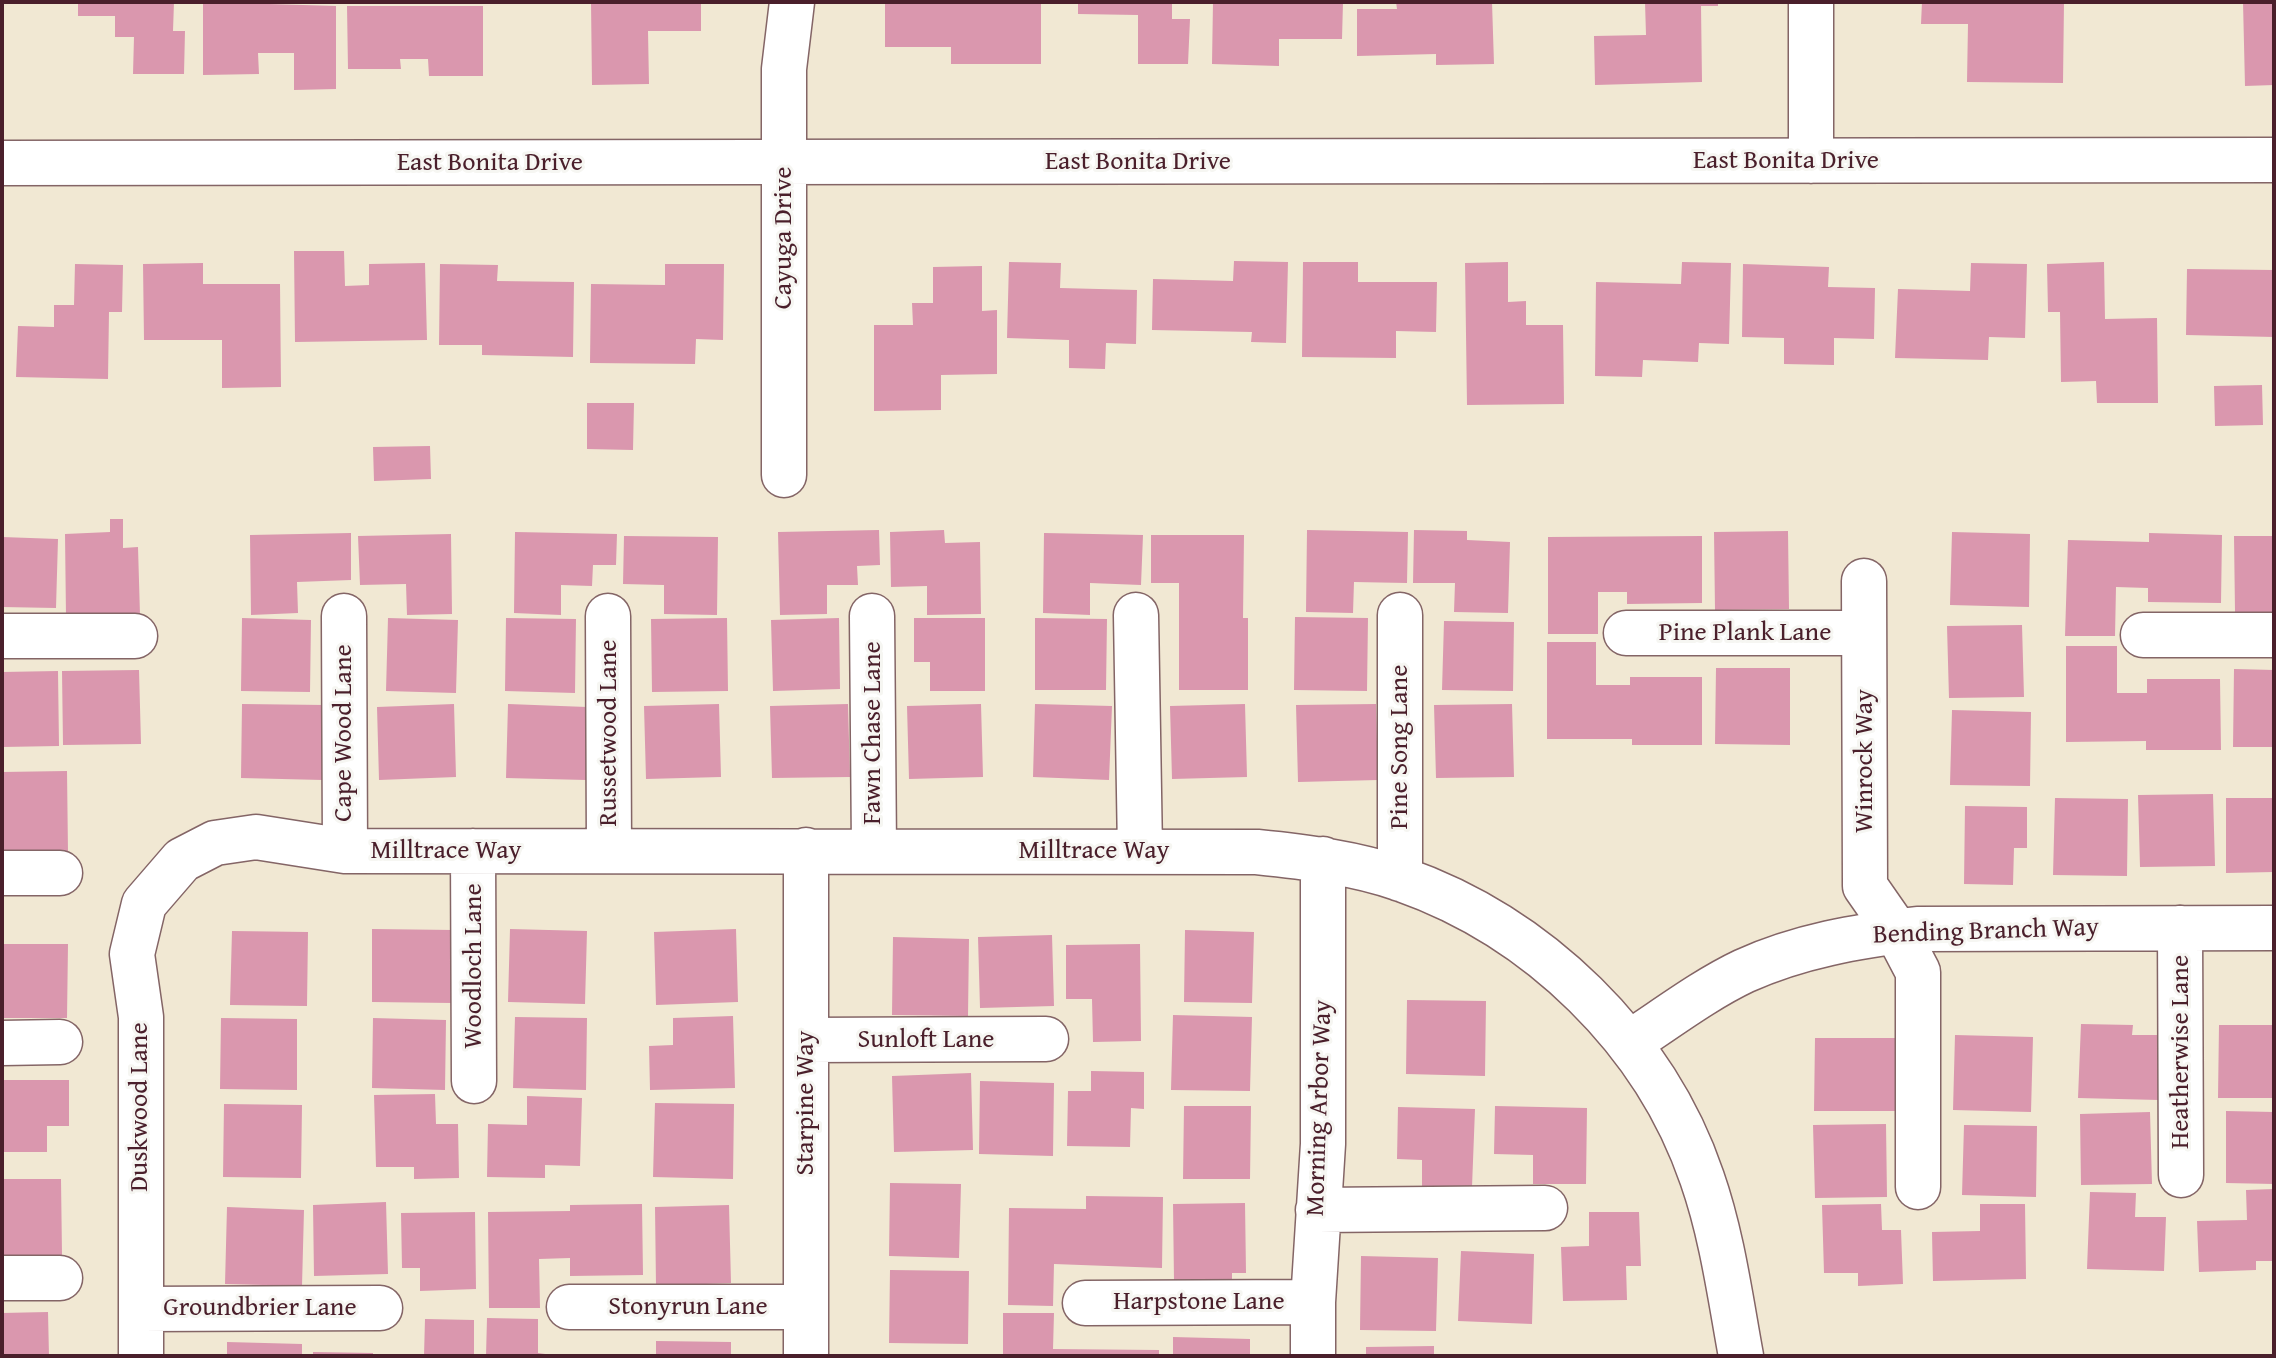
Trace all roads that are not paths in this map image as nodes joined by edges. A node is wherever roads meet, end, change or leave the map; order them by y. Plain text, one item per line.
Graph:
1 (792, 2) edge
2 (1811, 2) edge
3 (2274, 160) edge
4 (1811, 161) junction
5 (2, 163) edge
6 (784, 163) junction
7 (784, 475) dead end
8 (1864, 581) dead end
9 (1136, 615) dead end
10 (1400, 615) dead end
11 (344, 616) dead end
12 (608, 616) dead end
13 (872, 616) dead end
14 (1626, 633) dead end
15 (1864, 633) junction
16 (2143, 635) dead end
17 (2274, 635) edge
18 (2, 636) edge
19 (135, 636) dead end
20 (609, 850) junction
21 (806, 850) junction
22 (874, 850) junction
23 (345, 851) junction
24 (473, 851) junction
25 (1140, 851) junction
26 (1323, 859) junction
27 (172, 869) joint
28 (2, 873) edge
29 (60, 873) dead end
30 (1400, 879) junction
31 (2180, 928) junction
32 (2274, 928) edge
33 (1897, 932) junction
34 (1046, 1039) dead end
35 (806, 1040) junction
36 (60, 1042) dead end
37 (2, 1043) edge
38 (1629, 1043) junction
39 (474, 1081) dead end
40 (2181, 1175) dead end
41 (1918, 1187) dead end
42 (1545, 1208) dead end
43 (1318, 1210) junction
44 (2, 1278) edge
45 (60, 1278) dead end
46 (1313, 1302) junction
47 (1085, 1303) dead end
48 (569, 1307) dead end
49 (806, 1307) junction
50 (380, 1308) dead end
51 (141, 1309) junction
52 (141, 1356) edge
53 (806, 1356) edge
54 (1313, 1356) edge
55 (1741, 1356) edge

1 - 6 street, Cayuga Drive
2 - 4 street
3 - 4 street, East Bonita Drive
4 - 6 street, East Bonita Drive
5 - 6 street, East Bonita Drive
6 - 7 street, Cayuga Drive
8 - 15 street, Winrock Way
9 - 25 street
10 - 30 street, Pine Song Lane
11 - 23 street, Cape Wood Lane
12 - 20 street, Russetwood Lane
13 - 22 street, Fawn Chase Lane
14 - 15 street, Pine Plank Lane
15 - 33 street, Winrock Way
16 - 17 street
18 - 19 street
20 - 21 street, Milltrace Way
20 - 24 street, Milltrace Way
21 - 22 street, Milltrace Way
21 - 35 street, Starpine Way
22 - 25 street, Milltrace Way
23 - 24 street, Milltrace Way
23 - 27 street, Milltrace Way
24 - 39 street, Woodloch Lane
25 - 26 street, Milltrace Way
26 - 30 street, Milltrace Way
26 - 43 street, Morning Arbor Way
27 - 51 street, Duskwood Lane
28 - 29 street
30 - 38 street, Milltrace Way
31 - 32 street, Bending Branch Way
31 - 33 street, Bending Branch Way
31 - 40 street, Heatherwise Lane
33 - 38 street, Bending Branch Way
33 - 41 street, Winrock Way
34 - 35 street, Sunloft Lane
35 - 49 street, Starpine Way
36 - 37 street
38 - 55 street, Milltrace Way
42 - 43 street
43 - 46 street, Morning Arbor Way
44 - 45 street
46 - 47 street, Harpstone Lane
46 - 54 street, Morning Arbor Way
48 - 49 street, Stonyrun Lane
49 - 53 street, Starpine Way
50 - 51 street, Groundbrier Lane
51 - 52 street, Duskwood Lane

